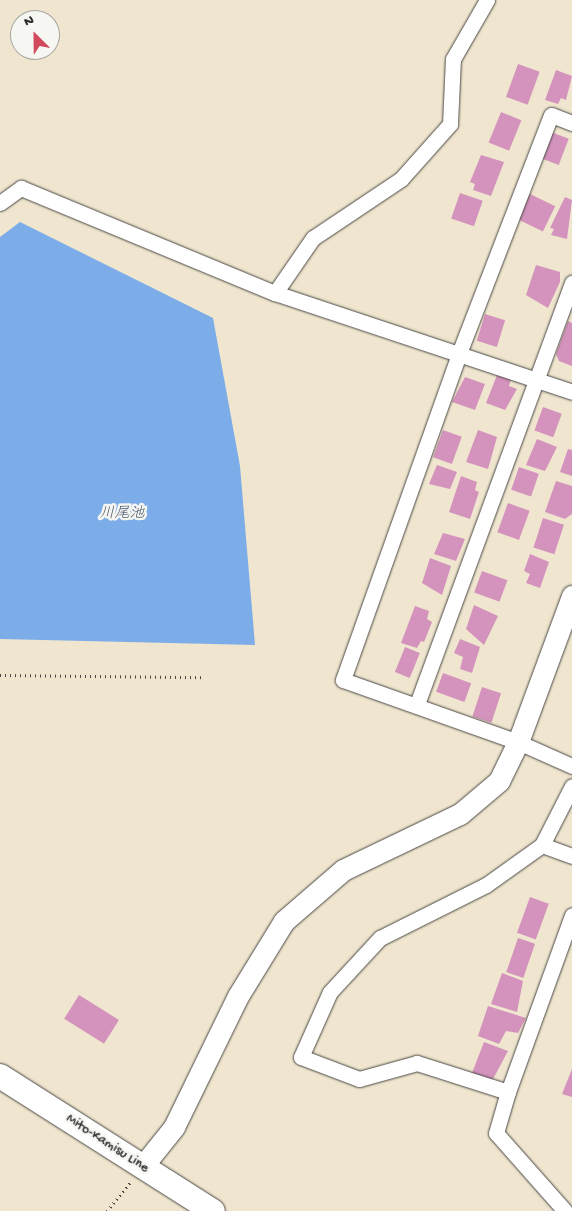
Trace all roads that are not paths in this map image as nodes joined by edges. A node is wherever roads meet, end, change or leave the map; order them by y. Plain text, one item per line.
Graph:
1 (487, 0) edge
2 (572, 123) edge
3 (0, 203) edge
4 (572, 282) edge
5 (275, 293) junction
6 (459, 354) junction
7 (538, 377) junction
8 (572, 392) edge
9 (572, 596) edge
10 (417, 704) junction
11 (518, 742) junction
12 (572, 766) edge
13 (572, 786) edge
14 (542, 845) junction
15 (572, 856) edge
16 (572, 915) edge
17 (0, 1076) edge
18 (508, 1092) junction
19 (142, 1167) junction
20 (572, 1207) edge
21 (213, 1211) edge
22 (565, 1211) edge
23 (571, 1211) edge

1 - 5 street
2 - 6 street
3 - 5 street
4 - 7 street
5 - 6 street
6 - 7 street
6 - 10 street
7 - 8 street
7 - 10 street
9 - 11 street
10 - 11 street
11 - 12 street
11 - 19 street
13 - 14 street
14 - 15 street
14 - 18 street
16 - 18 street
17 - 19 main road, Mito-Kamisu Line
18 - 22 street
19 - 21 main road, Mito-Kamisu Line
20 - 23 street

